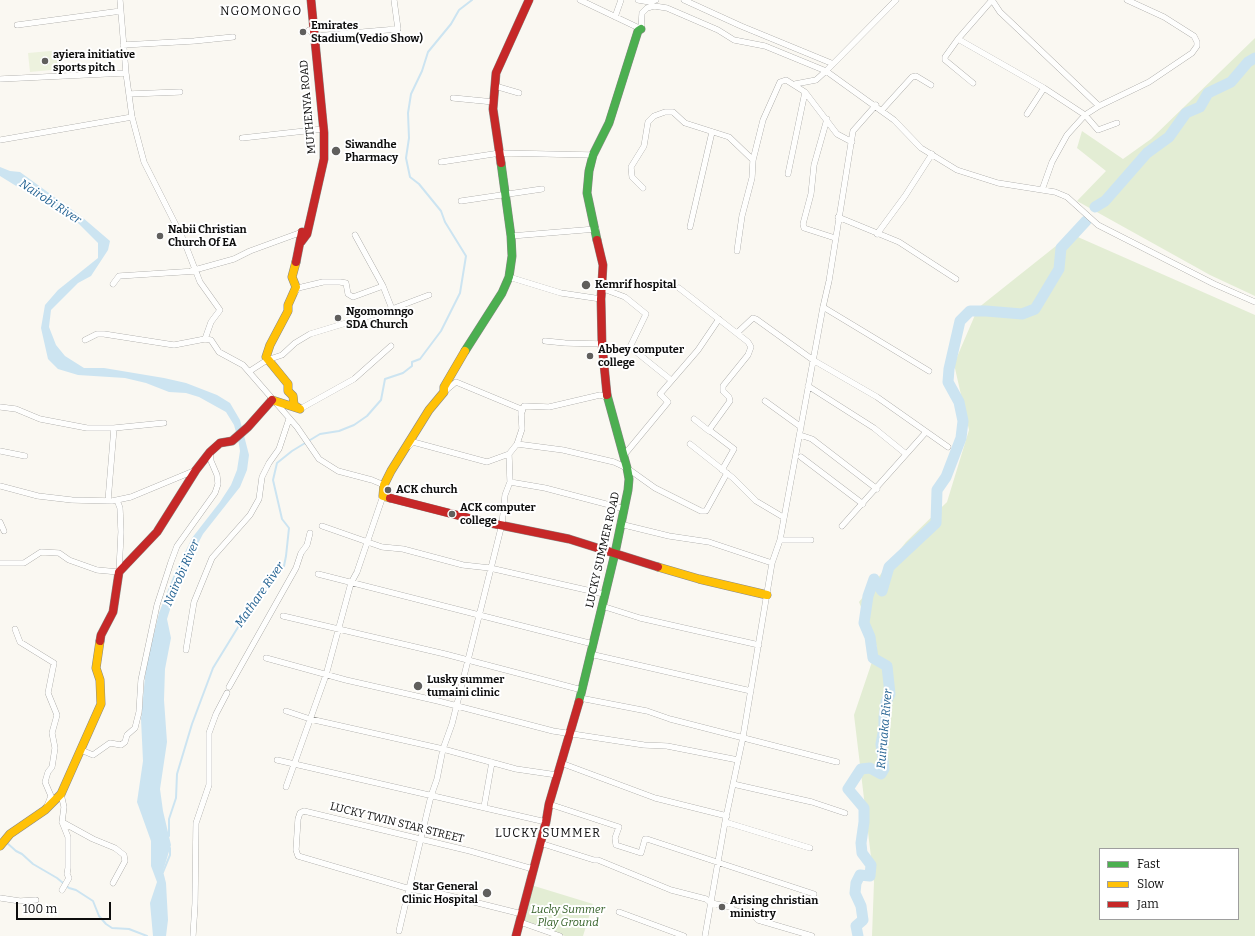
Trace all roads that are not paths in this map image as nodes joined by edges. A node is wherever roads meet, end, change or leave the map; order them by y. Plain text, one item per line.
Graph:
1 (120, 0) edge
2 (311, 0) edge
3 (394, 0) edge
4 (529, 0) edge
5 (580, 0) edge
6 (621, 0) edge
7 (638, 0) edge
8 (656, 0) edge
9 (684, 0) edge
10 (896, 0) edge
11 (992, 0) edge
12 (1127, 0) edge
13 (121, 11) junction
14 (615, 17) junction
15 (17, 25) dead end
16 (314, 28) junction
17 (641, 29) junction
18 (233, 37) dead end
19 (958, 39) junction
20 (123, 45) junction
21 (831, 63) dead end
22 (826, 71) junction
23 (126, 73) junction
24 (0, 79) edge
25 (974, 83) dead end
26 (795, 84) junction
27 (931, 85) dead end
28 (496, 86) junction
29 (1044, 88) junction
30 (180, 92) dead end
31 (805, 92) junction
32 (519, 93) dead end
33 (129, 94) junction
34 (453, 98) dead end
35 (494, 102) junction
36 (876, 105) junction
37 (1099, 106) junction
38 (882, 110) junction
39 (1027, 114) dead end
40 (1085, 116) junction
41 (132, 117) junction
42 (828, 119) junction
43 (1117, 123) dead end
44 (323, 129) junction
45 (712, 132) junction
46 (242, 138) dead end
47 (0, 140) edge
48 (852, 142) junction
49 (500, 153) junction
50 (932, 154) junction
51 (593, 155) junction
52 (753, 160) junction
53 (441, 162) dead end
54 (788, 174) dead end
55 (643, 188) dead end
56 (542, 189) dead end
57 (1042, 190) junction
58 (505, 195) junction
59 (461, 201) dead end
60 (838, 217) junction
61 (690, 227) dead end
62 (596, 229) junction
63 (304, 233) junction
64 (877, 234) junction
65 (355, 235) dead end
66 (511, 236) junction
67 (835, 238) junction
68 (737, 251) dead end
69 (197, 271) junction
70 (509, 277) junction
71 (956, 279) dead end
72 (113, 284) dead end
73 (383, 286) junction
74 (601, 288) junction
75 (679, 288) dead end
76 (429, 295) dead end
77 (291, 299) junction
78 (601, 299) junction
79 (1255, 302) edge
80 (822, 307) junction
81 (392, 309) junction
82 (719, 319) junction
83 (737, 333) junction
84 (205, 339) junction
85 (85, 340) dead end
86 (545, 341) dead end
87 (602, 344) junction
88 (391, 346) dead end
89 (267, 360) junction
90 (813, 360) junction
91 (250, 371) junction
92 (929, 371) dead end
93 (671, 380) junction
94 (808, 386) junction
95 (444, 392) junction
96 (607, 397) junction
97 (272, 400) junction
98 (764, 401) dead end
99 (0, 407) edge
100 (300, 409) junction
101 (521, 409) junction
102 (289, 419) junction
103 (694, 419) dead end
104 (164, 423) dead end
105 (801, 427) junction
106 (114, 428) junction
107 (709, 431) junction
108 (926, 432) junction
109 (800, 435) junction
110 (518, 444) junction
111 (690, 444) dead end
112 (948, 447) dead end
113 (0, 451) edge
114 (210, 452) junction
115 (402, 454) junction
116 (509, 454) junction
117 (626, 454) dead end
118 (906, 454) dead end
119 (25, 456) dead end
120 (801, 457) dead end
121 (627, 468) junction
122 (196, 470) junction
123 (724, 472) junction
124 (510, 482) junction
125 (384, 485) junction
126 (0, 486) edge
127 (877, 489) junction
128 (383, 496) junction
129 (117, 500) junction
130 (108, 501) junction
131 (863, 504) junction
132 (625, 509) junction
133 (783, 517) junction
134 (0, 522) edge
135 (502, 524) junction
136 (620, 524) junction
137 (322, 526) dead end
138 (842, 526) dead end
139 (4, 531) dead end
140 (310, 533) dead end
141 (780, 540) junction
142 (811, 540) dead end
143 (367, 542) junction
144 (615, 553) junction
145 (0, 563) edge
146 (772, 563) junction
147 (490, 568) junction
148 (119, 572) junction
149 (318, 574) dead end
150 (351, 583) junction
151 (604, 594) junction
152 (767, 594) junction
153 (602, 606) junction
154 (283, 616) dead end
155 (479, 616) junction
156 (15, 629) dead end
157 (338, 629) junction
158 (593, 644) junction
159 (759, 646) junction
160 (186, 650) dead end
161 (590, 654) junction
162 (266, 658) dead end
163 (466, 660) junction
164 (326, 675) junction
165 (751, 691) junction
166 (581, 694) junction
167 (456, 706) junction
168 (286, 711) dead end
169 (310, 720) junction
170 (570, 734) junction
171 (743, 737) junction
172 (443, 749) junction
173 (81, 750) junction
174 (277, 760) dead end
175 (738, 760) junction
176 (492, 762) junction
177 (837, 762) dead end
178 (561, 763) junction
179 (296, 764) junction
180 (557, 775) junction
181 (733, 784) junction
182 (286, 787) dead end
183 (61, 794) junction
184 (431, 796) junction
185 (549, 804) junction
186 (484, 807) junction
187 (45, 810) junction
188 (845, 813) dead end
189 (726, 819) junction
190 (62, 822) junction
191 (546, 822) junction
192 (421, 839) junction
193 (540, 843) junction
194 (0, 846) edge
195 (810, 848) dead end
196 (718, 863) junction
197 (533, 869) junction
198 (113, 882) dead end
199 (64, 887) dead end
200 (410, 889) junction
201 (814, 894) dead end
202 (0, 898) edge
203 (36, 900) dead end
204 (711, 903) junction
205 (618, 912) dead end
206 (521, 918) junction
207 (399, 930) dead end
208 (193, 936) edge
209 (516, 936) edge
210 (560, 936) edge
211 (684, 936) edge
212 (705, 936) edge
213 (812, 936) edge

1 - 13 street
2 - 16 street, MUTHENYA ROAD
3 - 16 street
4 - 28 street
5 - 14 street
6 - 14 street
7 - 8 street
9 - 21 street
10 - 22 street
11 - 19 street
11 - 37 street
12 - 37 street
13 - 15 street
13 - 20 street
14 - 17 street
16 - 44 street, MUTHENYA ROAD
17 - 22 street
17 - 51 street, LUCKY SUMMER ROAD
18 - 20 street
19 - 25 street
19 - 29 street
20 - 23 street
22 - 26 street
22 - 36 street
23 - 24 street
23 - 33 street
26 - 31 street
26 - 52 street
27 - 38 street
28 - 32 street
28 - 35 street
29 - 39 street
29 - 40 street
30 - 33 street
31 - 42 street
31 - 54 street
33 - 41 street
34 - 35 street
35 - 49 street
36 - 38 street
36 - 48 street
37 - 40 street
38 - 50 street
40 - 43 street
40 - 57 street
41 - 47 street
41 - 69 street
42 - 48 street
42 - 67 street
44 - 46 street
44 - 63 street, MUTHENYA ROAD
45 - 52 street
45 - 55 street
45 - 61 street
48 - 60 street
49 - 51 street
49 - 53 street
49 - 58 street
50 - 57 street
50 - 64 street
51 - 62 street, LUCKY SUMMER ROAD
52 - 68 street
56 - 58 street
57 - 79 street
58 - 59 street
58 - 66 street
60 - 64 street
60 - 67 street
62 - 66 street
62 - 74 street, LUCKY SUMMER ROAD
63 - 69 street
63 - 77 street, MUTHENYA ROAD
64 - 71 street
65 - 73 street
66 - 70 street
67 - 80 street
69 - 72 street
69 - 84 street
70 - 78 street
70 - 95 street
73 - 77 street
73 - 81 street
74 - 78 street, LUCKY SUMMER ROAD
74 - 93 street
75 - 82 street
76 - 81 street
77 - 89 street, MUTHENYA ROAD
78 - 87 street, LUCKY SUMMER ROAD
80 - 90 street
80 - 92 street
81 - 89 street
82 - 83 street
82 - 93 street
83 - 90 street
83 - 107 street
84 - 85 street
84 - 91 street
86 - 87 street
87 - 96 street, LUCKY SUMMER ROAD
88 - 100 street
89 - 91 street
89 - 100 street
90 - 94 street
90 - 108 street
91 - 97 street
93 - 117 street
94 - 105 street
94 - 118 street
95 - 101 street
95 - 115 street
96 - 101 street
96 - 121 street, LUCKY SUMMER ROAD
97 - 100 street
97 - 102 street
97 - 114 street
98 - 105 street
99 - 106 street
101 - 110 street
102 - 125 street
102 - 160 street
103 - 107 street
104 - 106 street
105 - 109 street
106 - 130 street
107 - 123 street
108 - 112 street
108 - 127 street
109 - 127 street
109 - 133 street
110 - 116 street
110 - 121 street
111 - 123 street
113 - 119 street
114 - 122 street
114 - 173 street
115 - 116 street
115 - 125 street
116 - 124 street
120 - 131 street
121 - 123 street
121 - 132 street, LUCKY SUMMER ROAD
122 - 129 street
122 - 148 street
123 - 133 street
124 - 132 street
124 - 135 street
125 - 128 street
126 - 130 street
127 - 131 street
128 - 135 street
128 - 143 street
129 - 130 street
129 - 148 street
131 - 138 street
132 - 136 street, LUCKY SUMMER ROAD
133 - 141 street
134 - 139 street
135 - 144 street
135 - 147 street
136 - 144 street, LUCKY SUMMER ROAD
136 - 146 street
137 - 143 street
140 - 208 street
141 - 142 street
141 - 146 street
143 - 147 street
143 - 150 street
144 - 151 street, LUCKY SUMMER ROAD
144 - 152 street
145 - 148 street
146 - 152 street
147 - 151 street
147 - 155 street
148 - 173 street
149 - 150 street
150 - 155 street
150 - 157 street
151 - 153 street, LUCKY SUMMER ROAD
152 - 159 street
153 - 158 street, LUCKY SUMMER ROAD
153 - 159 street
154 - 157 street
155 - 158 street
155 - 163 street
156 - 187 street
157 - 163 street
157 - 164 street
158 - 161 street, LUCKY SUMMER ROAD
159 - 165 street
161 - 165 street
161 - 166 street, LUCKY SUMMER ROAD
162 - 164 street
163 - 166 street
163 - 167 street
164 - 167 street
164 - 169 street
165 - 171 street
166 - 170 street, LUCKY SUMMER ROAD
166 - 171 street
167 - 170 street
167 - 172 street
168 - 169 street
169 - 172 street
169 - 179 street
170 - 175 street
170 - 178 street, LUCKY SUMMER ROAD
171 - 175 street
171 - 177 street
172 - 176 street
172 - 184 street
173 - 183 street
174 - 179 street
175 - 181 street
176 - 180 street
176 - 186 street
178 - 180 street, LUCKY SUMMER ROAD
178 - 189 street
179 - 182 street
179 - 184 street
180 - 185 street, LUCKY SUMMER ROAD
181 - 188 street
181 - 189 street
183 - 187 street
183 - 190 street
184 - 186 street
184 - 192 street
185 - 191 street, LUCKY SUMMER ROAD
185 - 196 street
186 - 191 street
187 - 194 street
189 - 195 street
189 - 196 street
190 - 198 street
190 - 199 street
191 - 193 street, LUCKY SUMMER ROAD
192 - 197 street, LUCKY TWIN STAR STREET
192 - 200 street
192 - 200 street, LUCKY TWIN STAR STREET
193 - 197 street, LUCKY SUMMER ROAD
193 - 204 street
196 - 201 street
196 - 204 street
197 - 206 street, LUCKY SUMMER ROAD
200 - 206 street
200 - 207 street
202 - 203 street
204 - 212 street
204 - 213 street
205 - 211 street
206 - 209 street, LUCKY SUMMER ROAD
206 - 210 street

